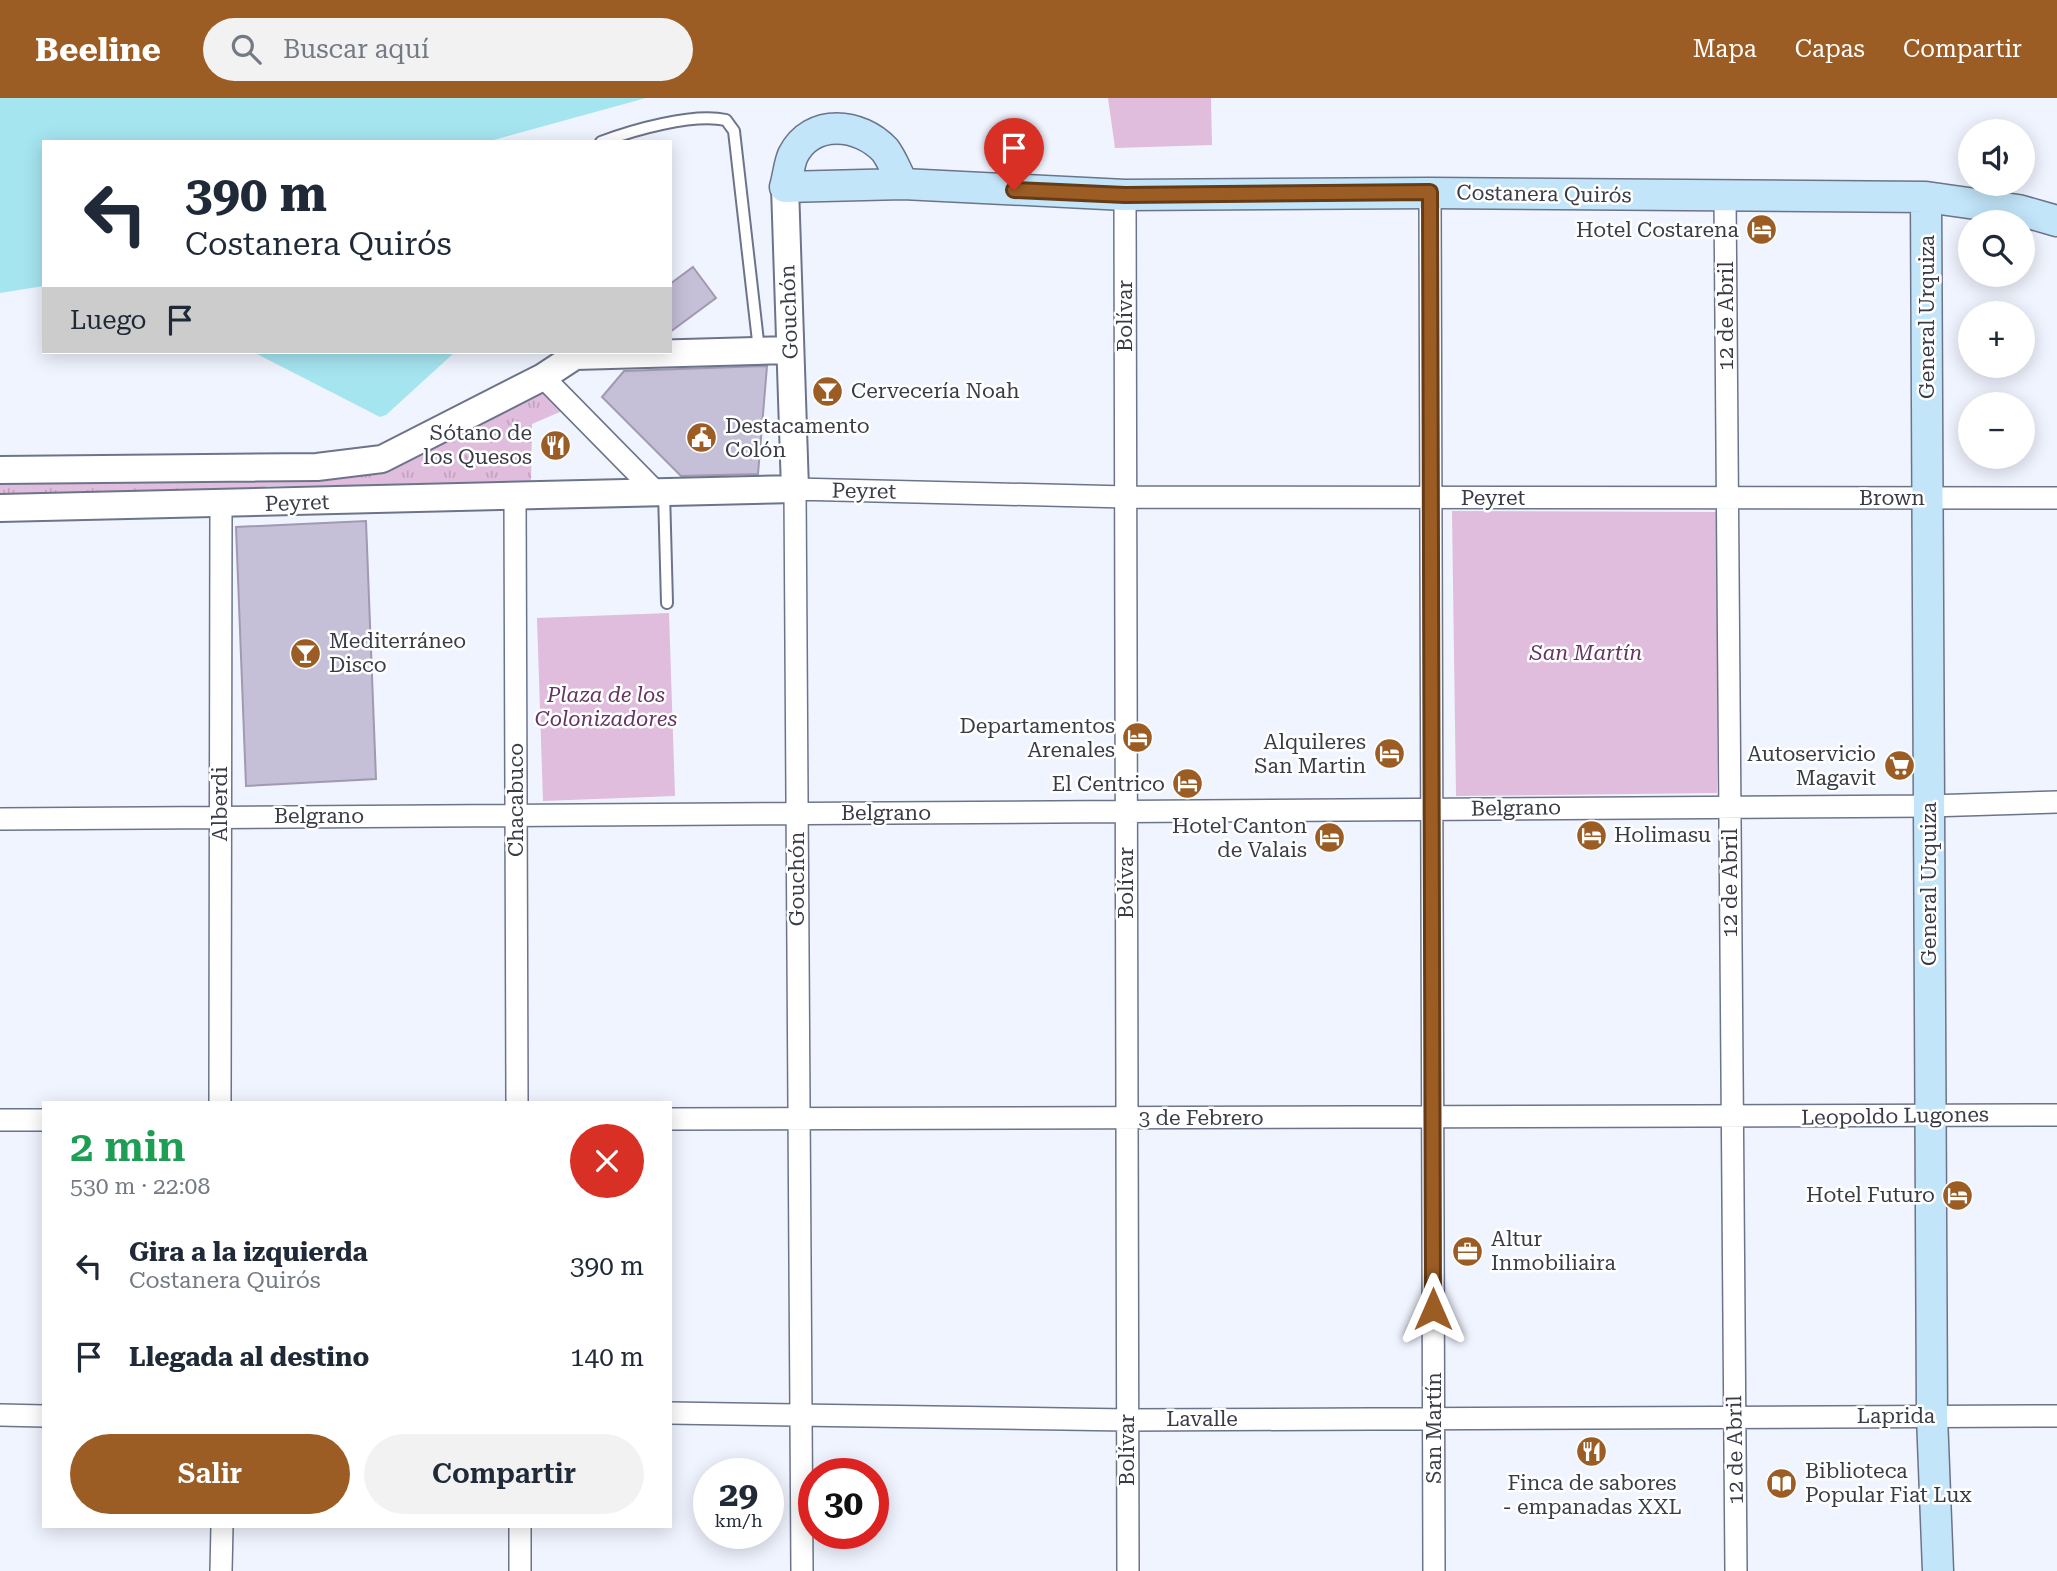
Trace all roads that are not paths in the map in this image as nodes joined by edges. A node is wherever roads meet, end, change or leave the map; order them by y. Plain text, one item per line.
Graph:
1 (609, 140) edge
2 (903, 184) junction
3 (785, 187) junction
4 (1430, 192) junction
5 (1125, 195) junction
6 (1725, 195) junction
7 (1926, 197) junction
8 (2057, 221) edge
9 (790, 349) junction
10 (759, 350) junction
11 (672, 352) edge
12 (573, 354) edge
13 (543, 377) junction
14 (0, 470) edge
15 (795, 489) junction
16 (660, 493) junction
17 (515, 497) junction
18 (1126, 497) junction
19 (1431, 498) junction
20 (1727, 498) junction
21 (1927, 498) junction
22 (2057, 498) edge
23 (221, 505) junction
24 (0, 508) edge
25 (667, 603) dead end
26 (2057, 802) edge
27 (1730, 805) junction
28 (1929, 806) junction
29 (1432, 808) junction
30 (1126, 811) junction
31 (797, 813) junction
32 (516, 815) junction
33 (220, 817) junction
34 (0, 818) edge
35 (220, 1101) edge
36 (517, 1101) edge
37 (2057, 1115) edge
38 (1930, 1116) junction
39 (1433, 1118) junction
40 (1732, 1118) junction
41 (672, 1119) edge
42 (799, 1119) junction
43 (1127, 1119) junction
44 (0, 1120) edge
45 (42, 1120) edge
46 (672, 1413) edge
47 (801, 1413) junction
48 (0, 1415) edge
49 (42, 1416) edge
50 (1734, 1416) junction
51 (1932, 1416) junction
52 (2057, 1416) edge
53 (1434, 1418) junction
54 (1128, 1420) junction
55 (222, 1528) edge
56 (520, 1528) edge
57 (221, 1571) edge
58 (520, 1571) edge
59 (802, 1571) edge
60 (1128, 1571) edge
61 (1434, 1571) edge
62 (1736, 1571) edge
63 (1938, 1571) edge

1 - 10 lane
2 - 3 main road, Costanera Quirós
2 - 3 main road
2 - 5 main road, Costanera Quirós
3 - 9 street, Gouchón
4 - 5 main road, Costanera Quirós
4 - 6 main road, Costanera Quirós
4 - 19 street, San Martín
5 - 18 street, Bolívar
6 - 7 main road, Costanera Quirós
6 - 20 street, 12 de Abril
7 - 8 main road, Costanera Quirós
7 - 21 main road, General Urquiza
9 - 10 street, Peyret
9 - 15 street, Gouchón
10 - 11 street, Peyret
12 - 13 street, Peyret
13 - 14 street, Peyret
13 - 16 street
15 - 16 street, Peyret
15 - 18 street, Peyret
15 - 31 street, Gouchón
16 - 17 street, Peyret
16 - 25 lane
17 - 23 street, Peyret
17 - 32 street, Chacabuco
18 - 19 street, Peyret
18 - 30 street, Bolívar
19 - 20 street, Peyret
19 - 29 street, San Martín
20 - 21 street, Brown
20 - 27 street, 12 de Abril
21 - 22 street, Brown
21 - 28 main road, General Urquiza
23 - 24 street, Peyret
23 - 33 street, Alberdi
26 - 28 street, Belgrano
27 - 28 street, Belgrano
27 - 29 street, Belgrano
27 - 40 street, 12 de Abril
28 - 38 main road, General Urquiza
29 - 30 street, Belgrano
29 - 39 street, San Martín
30 - 31 street, Belgrano
30 - 43 street, Bolívar
31 - 32 street, Belgrano
31 - 42 street, Gouchón
32 - 33 street, Belgrano
32 - 36 street, Chacabuco
33 - 34 street, Belgrano
33 - 35 street, Alberdi
37 - 38 street, Leopoldo Lugones
38 - 40 street, Leopoldo Lugones
38 - 51 main road, General Urquiza
39 - 40 street, 3 de Febrero
39 - 43 street, 3 de Febrero
39 - 53 street, San Martín
40 - 50 street, 12 de Abril
41 - 42 street, 3 de Febrero
42 - 43 street, 3 de Febrero
42 - 47 street, Gouchón
43 - 54 street, Bolívar
44 - 45 street
46 - 47 street, Lavalle
47 - 54 street, Lavalle
47 - 59 street, Gouchón
48 - 49 street
50 - 51 street, Laprida
50 - 53 street, Lavalle
50 - 62 street, 12 de Abril
51 - 52 street, Laprida
51 - 63 main road, General Urquiza
53 - 54 street, Lavalle
53 - 61 street, San Martín
54 - 60 street, Bolívar
55 - 57 street
56 - 58 street

